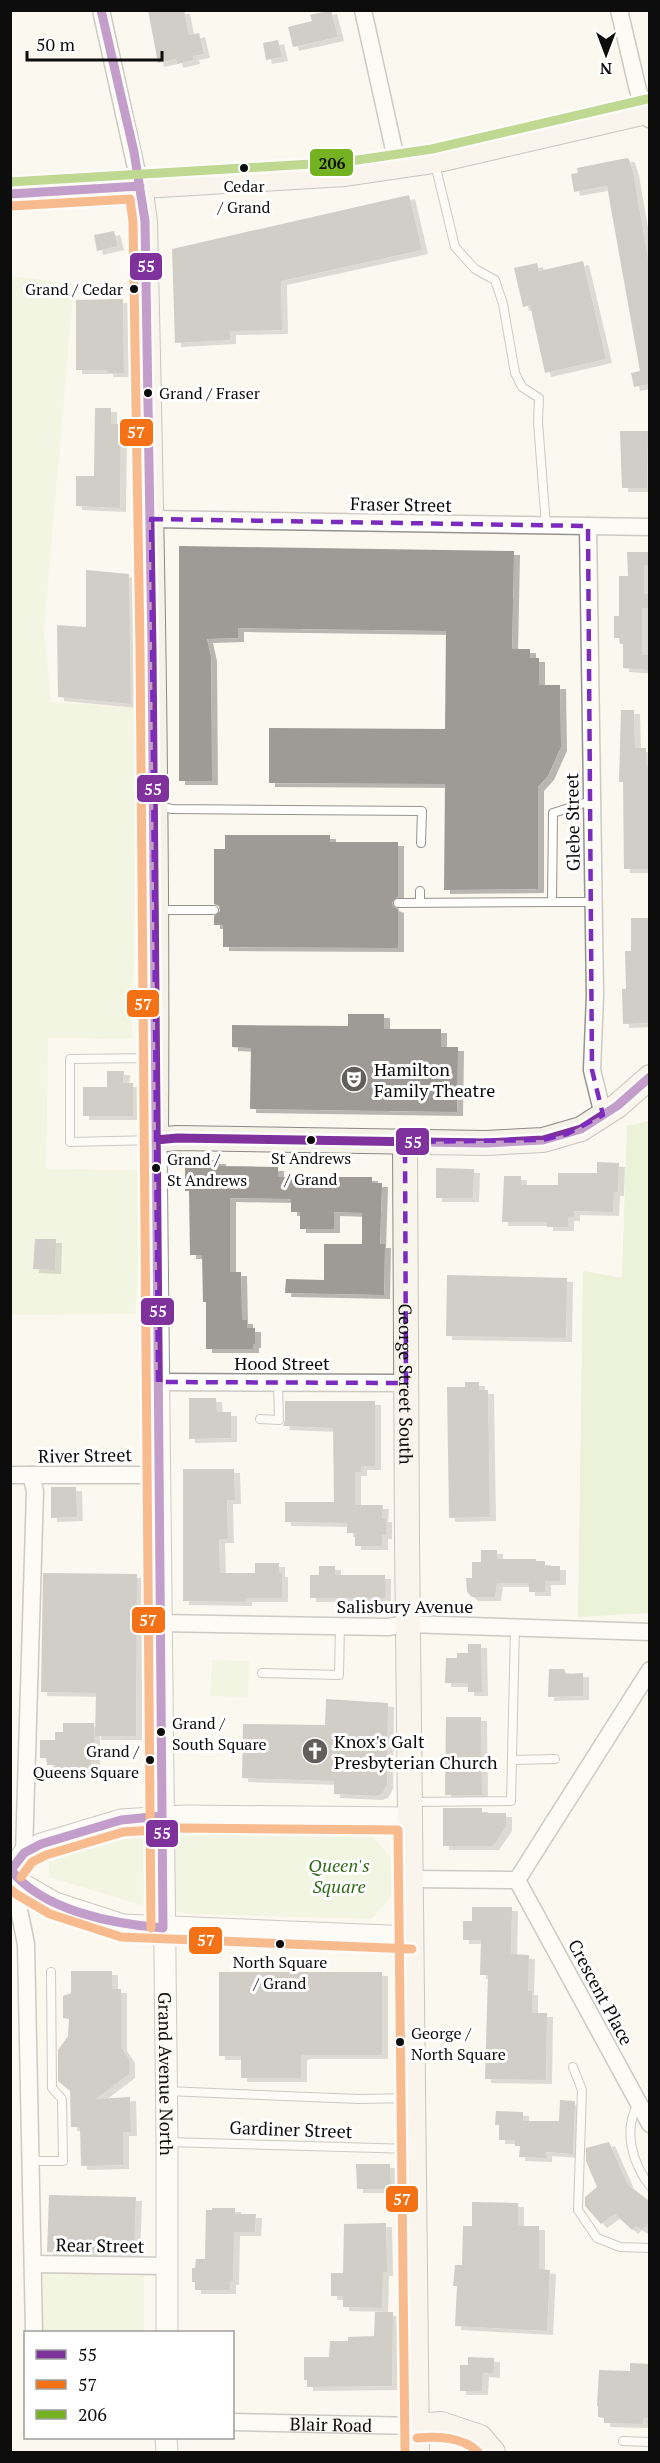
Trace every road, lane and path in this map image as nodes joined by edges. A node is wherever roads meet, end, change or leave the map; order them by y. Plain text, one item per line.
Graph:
1 (101, 10) edge
2 (363, 10) edge
3 (619, 10) edge
4 (648, 115) edge
5 (434, 161) junction
6 (398, 168) junction
7 (140, 186) junction
8 (22, 193) edge
9 (152, 519) junction
10 (546, 526) junction
11 (588, 526) junction
12 (650, 527) edge
13 (591, 801) junction
14 (154, 805) junction
15 (421, 843) dead end
16 (420, 891) dead end
17 (420, 902) junction
18 (552, 902) junction
19 (593, 902) junction
20 (398, 903) dead end
21 (156, 910) junction
22 (214, 910) dead end
23 (156, 1058) junction
24 (650, 1077) edge
25 (603, 1115) junction
26 (156, 1140) junction
27 (405, 1142) junction
28 (158, 1383) junction
29 (278, 1383) junction
30 (406, 1383) junction
31 (260, 1419) dead end
32 (159, 1474) junction
33 (10, 1475) edge
34 (31, 1475) junction
35 (160, 1623) junction
36 (408, 1624) junction
37 (340, 1626) junction
38 (515, 1627) junction
39 (650, 1632) edge
40 (650, 1670) edge
41 (262, 1673) dead end
42 (555, 1759) dead end
43 (513, 1760) junction
44 (410, 1810) junction
45 (162, 1816) junction
46 (24, 1853) junction
47 (10, 1870) edge
48 (411, 1880) junction
49 (517, 1880) junction
50 (163, 1928) junction
51 (412, 1937) junction
52 (51, 1972) dead end
53 (573, 2067) dead end
54 (166, 2091) junction
55 (413, 2097) junction
56 (639, 2103) junction
57 (650, 2124) edge
58 (167, 2142) junction
59 (414, 2149) junction
60 (31, 2161) junction
61 (650, 2186) edge
62 (650, 2248) edge
63 (33, 2264) junction
64 (167, 2266) junction
65 (34, 2331) edge
66 (167, 2331) edge
67 (234, 2422) edge
68 (416, 2426) junction
69 (623, 2441) dead end
70 (650, 2442) edge
71 (417, 2452) edge
72 (493, 2452) edge

1 - 7 street
2 - 6 street
3 - 4 street
4 - 5 main road
5 - 6 main road
5 - 10 lane
6 - 7 main road
7 - 8 main road
7 - 9 main road
9 - 10 street, Fraser Street
9 - 14 main road
10 - 11 street, Fraser Street
11 - 12 street, Fraser Street
11 - 13 street, Glebe Street
13 - 18 lane
13 - 19 street, Glebe Street
14 - 15 lane
14 - 21 main road
16 - 17 lane
17 - 18 lane
17 - 20 lane
18 - 19 lane
19 - 25 street, Glebe Street
21 - 22 lane
21 - 23 main road
23 - 26 main road
23 - 26 lane
24 - 25 main road
25 - 27 main road
26 - 27 main road
26 - 28 street, Grand Avenue North
27 - 30 main road, George Street South
28 - 29 street, Hood Street
28 - 32 street, Grand Avenue North
29 - 30 street, Hood Street
29 - 31 lane
30 - 36 main road, George Street South
32 - 34 street, River Street
32 - 35 street, Grand Avenue North
33 - 34 street, River Street
34 - 46 street
35 - 37 street, Salisbury Avenue
35 - 45 street, Grand Avenue North
36 - 37 street, Salisbury Avenue
36 - 38 street, Salisbury Avenue
36 - 44 main road, George Street South
37 - 41 lane
38 - 39 street, Salisbury Avenue
38 - 43 lane
40 - 49 street
42 - 43 lane
43 - 44 lane
44 - 45 street
44 - 48 main road, George Street South
45 - 46 street
45 - 50 street, Grand Avenue North
46 - 47 street
47 - 50 street
47 - 60 street
48 - 49 street
48 - 51 main road, George Street South
49 - 56 street, Crescent Place
50 - 51 street
50 - 54 street, Grand Avenue North
51 - 55 main road, George Street South
52 - 60 lane
53 - 62 lane
54 - 55 lane
54 - 58 street, Grand Avenue North
55 - 59 main road, George Street South
56 - 57 street, Crescent Place
56 - 61 lane
58 - 59 lane, Gardiner Street
58 - 64 street, Grand Avenue North
59 - 68 main road, George Street South
60 - 63 street
63 - 64 street, Rear Street
63 - 65 street
64 - 66 street, Grand Avenue North
67 - 68 street, Blair Road
68 - 71 main road, George Street South
68 - 72 main road, Blair Road
69 - 70 lane

